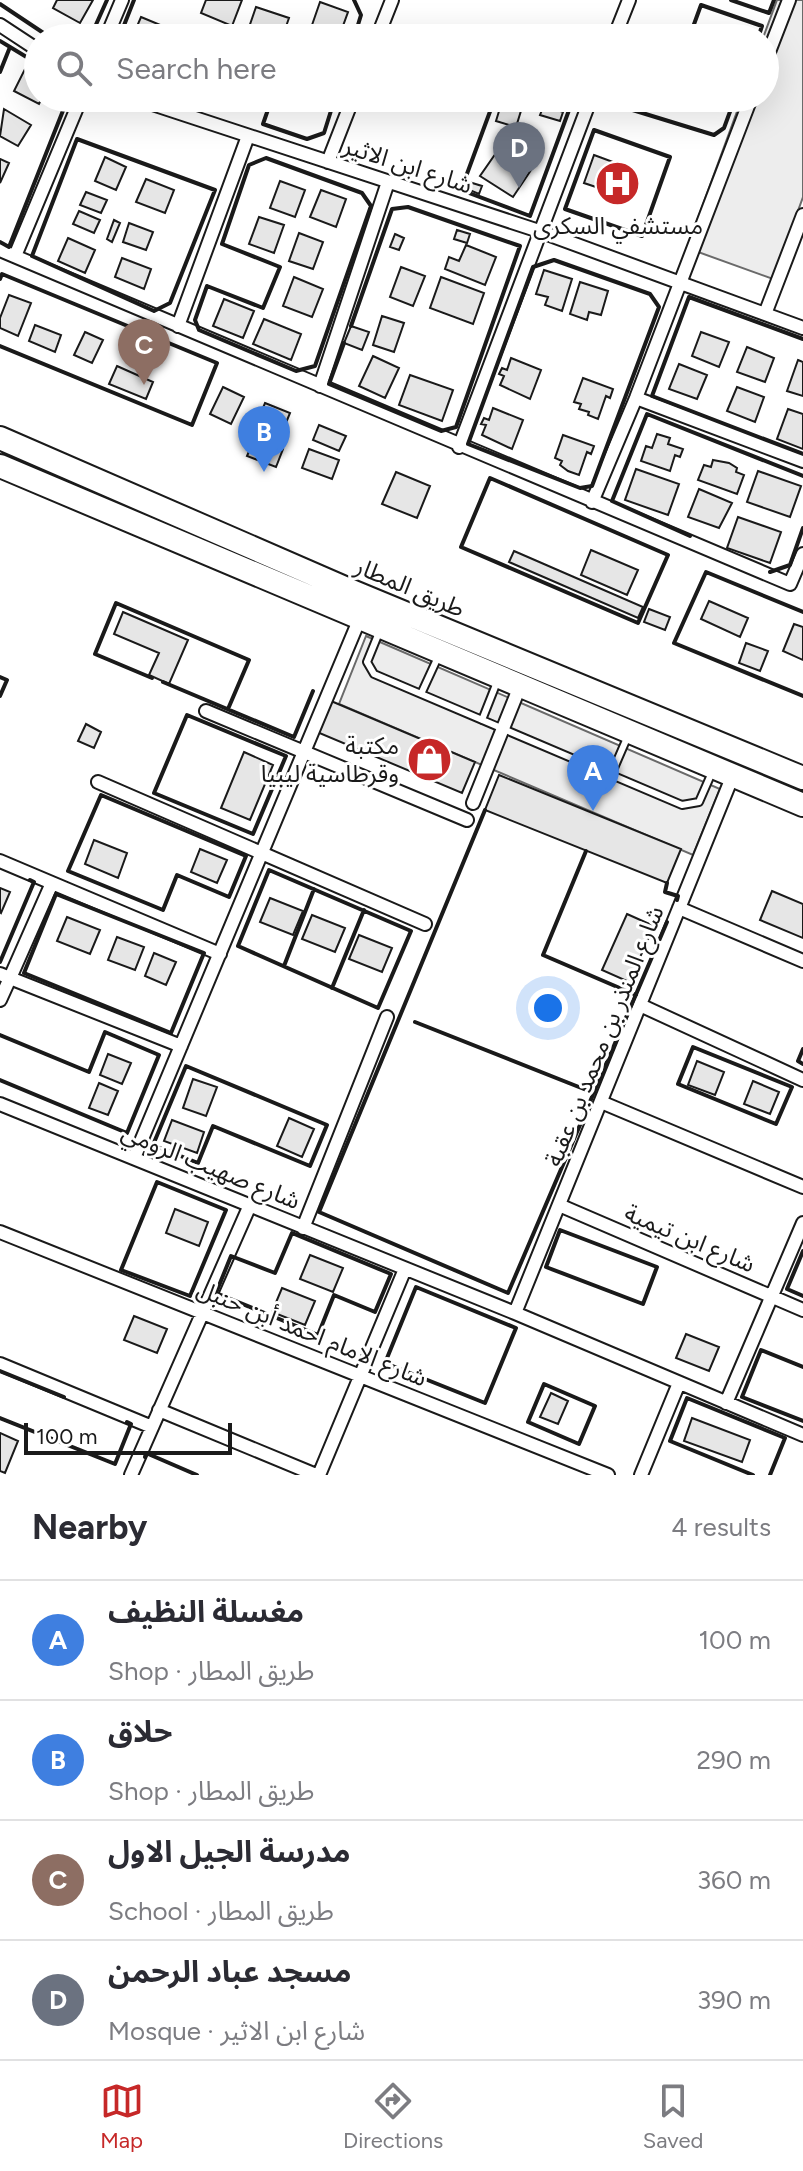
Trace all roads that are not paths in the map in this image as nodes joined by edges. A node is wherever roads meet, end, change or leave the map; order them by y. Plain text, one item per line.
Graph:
1 (122, 0) edge
2 (392, 0) edge
3 (629, 0) edge
4 (789, 0) edge
5 (112, 24) edge
6 (383, 24) edge
7 (620, 24) edge
8 (0, 25) edge
9 (779, 26) edge
10 (24, 41) edge
11 (75, 112) edge
12 (176, 112) edge
13 (348, 112) edge
14 (586, 112) edge
15 (746, 112) edge
16 (248, 136) junction
17 (328, 162) junction
18 (388, 182) junction
19 (803, 215) edge
20 (539, 231) junction
21 (0, 250) edge
22 (15, 256) junction
23 (681, 283) junction
24 (765, 314) junction
25 (178, 326) junction
26 (803, 328) edge
27 (320, 386) junction
28 (636, 398) junction
29 (0, 438) edge
30 (459, 447) junction
31 (803, 461) edge
32 (0, 466) edge
33 (592, 502) junction
34 (803, 554) edge
35 (790, 584) junction
36 (803, 590) edge
37 (360, 618) junction
38 (382, 627) junction
39 (440, 652) junction
40 (499, 677) junction
41 (520, 686) junction
42 (421, 694) junction
43 (206, 711) dead end
44 (482, 720) junction
45 (503, 729) junction
46 (630, 732) junction
47 (303, 752) junction
48 (724, 771) junction
49 (611, 775) junction
50 (803, 778) edge
51 (98, 782) dead end
52 (473, 803) dead end
53 (803, 805) edge
54 (467, 820) dead end
55 (261, 853) junction
56 (0, 861) edge
57 (52, 883) junction
58 (679, 908) junction
59 (425, 924) dead end
60 (220, 954) junction
61 (803, 961) edge
62 (5, 976) edge
63 (0, 1000) edge
64 (640, 1005) junction
65 (387, 1017) dead end
66 (181, 1046) junction
67 (803, 1080) edge
68 (601, 1102) junction
69 (0, 1104) edge
70 (134, 1158) junction
71 (803, 1187) edge
72 (250, 1205) junction
73 (559, 1205) junction
74 (803, 1223) edge
75 (303, 1228) junction
76 (0, 1232) edge
77 (405, 1269) junction
78 (771, 1297) junction
79 (803, 1310) edge
80 (202, 1312) junction
81 (515, 1313) junction
82 (0, 1364) edge
83 (360, 1376) junction
84 (679, 1383) junction
85 (726, 1403) junction
86 (159, 1410) junction
87 (152, 1427) junction
88 (803, 1435) edge
89 (131, 1475) edge
90 (318, 1475) edge
91 (608, 1475) edge
92 (641, 1475) edge

1 - 5 street
2 - 6 street
3 - 7 street
4 - 9 street
8 - 10 street
11 - 22 street
12 - 16 street, شارع ابن الاثير
13 - 17 street
14 - 20 street
15 - 23 street
16 - 17 street, شارع ابن الاثير
16 - 25 street
17 - 18 street, شارع ابن الاثير
18 - 20 street, شارع ابن الاثير
18 - 27 street
19 - 24 street
20 - 23 street, شارع ابن الاثير
20 - 30 street
21 - 22 street
22 - 25 street
23 - 24 street, شارع ابن الاثير
23 - 28 street
24 - 26 street, شارع ابن الاثير
25 - 27 street
27 - 30 street
28 - 31 street
28 - 33 street
29 - 50 highway, طريق المطار
30 - 33 street
32 - 37 highway, طريق المطار
33 - 35 street
34 - 35 street
35 - 36 street
37 - 38 highway, طريق المطار
37 - 47 street
38 - 39 highway, طريق المطار
38 - 42 lane
39 - 40 highway, طريق المطار
39 - 42 lane
40 - 41 highway, طريق المطار
40 - 44 lane
41 - 45 street
41 - 46 highway, طريق المطار
42 - 44 lane
43 - 47 street
44 - 45 lane
45 - 49 lane
45 - 52 street
46 - 48 highway, طريق المطار
46 - 49 lane
47 - 54 street
47 - 55 street
48 - 49 lane
48 - 53 highway, طريق المطار
48 - 58 street, شارع المنذر بن محمد بن عقبة
51 - 55 street
55 - 59 street
55 - 60 street
56 - 57 street
57 - 60 street
57 - 62 street
58 - 61 street
58 - 64 street, شارع المنذر بن محمد بن عقبة
60 - 66 street
62 - 63 street
62 - 66 street
64 - 67 street
64 - 68 street, شارع المنذر بن محمد بن عقبة
65 - 75 street
66 - 70 street
68 - 71 street
68 - 73 street, شارع المنذر بن محمد بن عقبة
69 - 70 street, شارع صهيب الرومي
70 - 72 street, شارع صهيب الرومي
72 - 75 street, شارع صهيب الرومي
72 - 80 street
73 - 78 street, شارع ابن تيمية
73 - 81 street, شارع المنذر بن محمد بن عقبة
74 - 78 street
75 - 77 street, شارع صهيب الرومي
76 - 80 street, شارع الامام احمد أبن حنبل
77 - 81 street, شارع صهيب الرومي
77 - 83 street
78 - 79 street, شارع ابن تيمية
78 - 85 street
80 - 83 street, شارع الامام احمد أبن حنبل
80 - 86 street
81 - 84 street
82 - 87 street
83 - 90 street
83 - 91 street, شارع الامام احمد أبن حنبل
84 - 85 street
84 - 92 street
85 - 88 street
86 - 87 street
86 - 90 street
87 - 89 street

